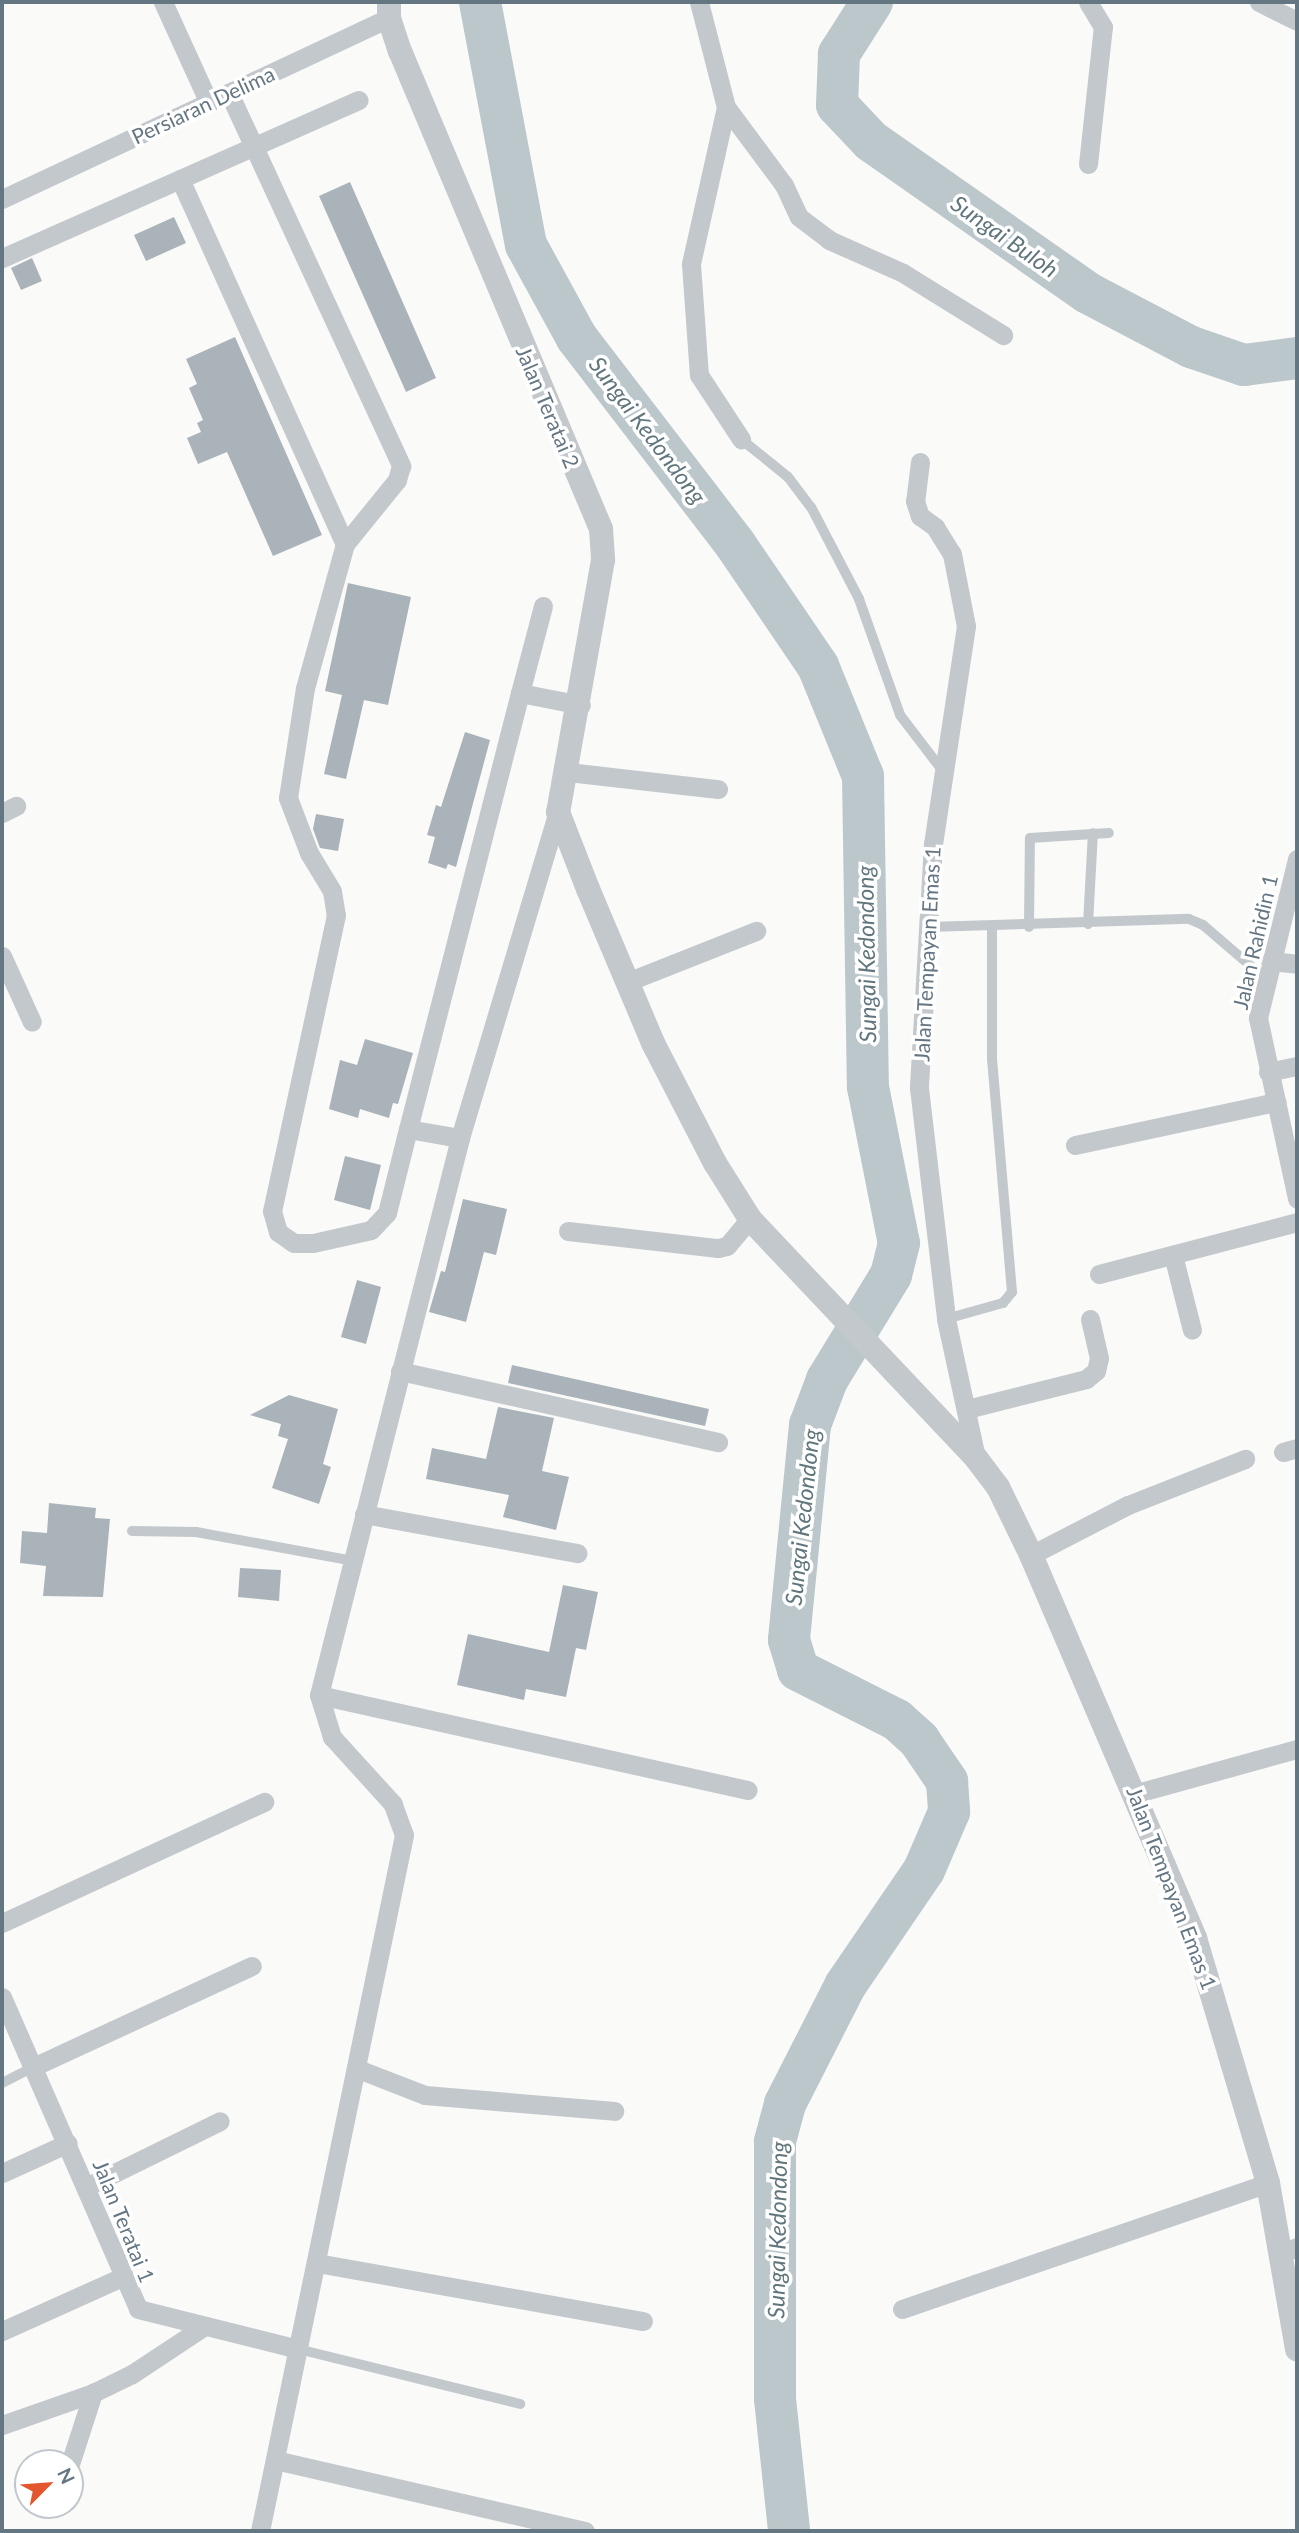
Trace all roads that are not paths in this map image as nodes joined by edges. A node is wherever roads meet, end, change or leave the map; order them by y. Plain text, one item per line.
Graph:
1 (163, 2) edge
2 (699, 2) edge
3 (1088, 2) edge
4 (1259, 2) edge
5 (389, 10) edge
6 (1297, 21) edge
7 (229, 93) junction
8 (359, 100) dead end
9 (209, 103) junction
10 (726, 107) junction
11 (254, 146) junction
12 (1088, 164) dead end
13 (180, 179) junction
14 (2, 199) edge
15 (2, 258) edge
16 (1003, 335) dead end
17 (741, 439) joint
18 (920, 462) dead end
19 (345, 544) junction
20 (543, 606) dead end
21 (520, 693) junction
22 (581, 705) junction
23 (942, 770) junction
24 (568, 772) junction
25 (718, 789) dead end
26 (558, 812) junction
27 (1109, 833) dead end
28 (1093, 834) junction
29 (1297, 859) edge
30 (1294, 882) edge
31 (1088, 924) junction
32 (928, 927) junction
33 (992, 927) junction
34 (1028, 927) junction
35 (756, 932) dead end
36 (2, 957) edge
37 (1297, 964) edge
38 (1268, 970) junction
39 (627, 982) junction
40 (32, 1023) dead end
41 (1297, 1066) edge
42 (1268, 1072) junction
43 (1276, 1102) junction
44 (408, 1129) junction
45 (460, 1139) junction
46 (1075, 1145) dead end
47 (1297, 1199) edge
48 (750, 1219) junction
49 (1297, 1222) edge
50 (568, 1231) dead end
51 (1173, 1255) junction
52 (1099, 1274) dead end
53 (946, 1318) junction
54 (1090, 1319) dead end
55 (1192, 1330) dead end
56 (400, 1371) junction
57 (967, 1409) junction
58 (718, 1442) dead end
59 (976, 1458) junction
60 (1245, 1459) dead end
61 (364, 1514) junction
62 (132, 1531) dead end
63 (577, 1553) dead end
64 (1031, 1555) junction
65 (354, 1561) junction
66 (319, 1695) junction
67 (1297, 1749) edge
68 (748, 1790) dead end
69 (1137, 1793) junction
70 (264, 1802) dead end
71 (2, 1923) edge
72 (252, 1966) dead end
73 (2, 1997) edge
74 (33, 2067) junction
75 (358, 2069) junction
76 (2, 2083) edge
77 (614, 2111) dead end
78 (220, 2121) dead end
79 (68, 2143) junction
80 (2, 2173) edge
81 (1268, 2183) junction
82 (86, 2187) junction
83 (1289, 2250) edge
84 (317, 2263) junction
85 (122, 2277) junction
86 (902, 2309) dead end
87 (643, 2321) dead end
88 (203, 2328) junction
89 (2, 2331) edge
90 (299, 2349) junction
91 (1297, 2349) edge
92 (93, 2393) junction
93 (520, 2404) dead end
94 (2, 2424) edge
95 (75, 2449) edge
96 (275, 2460) junction
97 (260, 2531) edge
98 (585, 2531) edge

1 - 9 street
2 - 10 street
3 - 12 street
4 - 6 street
5 - 7 street, Persiaran Delima
5 - 22 street, Jalan Teratai 2
7 - 9 street, Persiaran Delima
7 - 11 street
8 - 11 street
9 - 14 street, Persiaran Delima
10 - 16 street
10 - 17 street
11 - 13 street
11 - 19 street
13 - 15 street
13 - 19 street
17 - 23 lane
18 - 23 street, Jalan Tempayan Emas 1
19 - 44 street
20 - 21 street
21 - 22 street
21 - 44 street
22 - 24 street, Jalan Teratai 2
23 - 32 street, Jalan Tempayan Emas 1
24 - 25 street
24 - 26 street, Jalan Teratai 2
26 - 39 street, Jalan Tempayan Emas 1
26 - 45 street
27 - 28 lane
28 - 31 lane
28 - 34 lane
29 - 30 street, Jalan Rahidin 1
30 - 38 street, Jalan Rahidin 1
31 - 34 lane
31 - 38 lane
32 - 33 lane
32 - 53 street, Jalan Tempayan Emas 1
33 - 34 lane
33 - 53 lane
35 - 39 street
36 - 40 street
37 - 38 street
38 - 42 street, Jalan Rahidin 1
39 - 48 street, Jalan Tempayan Emas 1
41 - 42 street
42 - 43 street, Jalan Rahidin 1
43 - 46 street
43 - 47 street, Jalan Rahidin 1
44 - 45 street
45 - 56 street
48 - 50 street
48 - 59 street, Jalan Tempayan Emas 1
49 - 51 street
51 - 52 street
51 - 55 street
53 - 57 street, Jalan Tempayan Emas 1
54 - 57 street
56 - 58 street
56 - 61 street
57 - 59 street, Jalan Tempayan Emas 1
59 - 64 street, Jalan Tempayan Emas 1
60 - 64 street
61 - 63 street
61 - 65 street
62 - 65 lane
64 - 69 street, Jalan Tempayan Emas 1
65 - 66 street
66 - 68 street
66 - 75 street
67 - 69 street
69 - 81 street, Jalan Tempayan Emas 1
70 - 71 street
72 - 74 street
73 - 74 street, Jalan Teratai 1
74 - 76 lane
74 - 79 street, Jalan Teratai 1
75 - 77 street
75 - 84 street
78 - 82 street
79 - 80 street
79 - 82 street, Jalan Teratai 1
81 - 83 street, Jalan Tempayan Emas 1
81 - 86 street
82 - 85 street, Jalan Teratai 1
83 - 91 street, Jalan Tempayan Emas 1
84 - 87 street
84 - 90 street
85 - 88 street, Jalan Teratai 1
85 - 89 street
88 - 90 street, Jalan Teratai 1
88 - 92 street
90 - 93 lane
90 - 96 street
92 - 94 street
92 - 95 street
96 - 97 street
96 - 98 street

